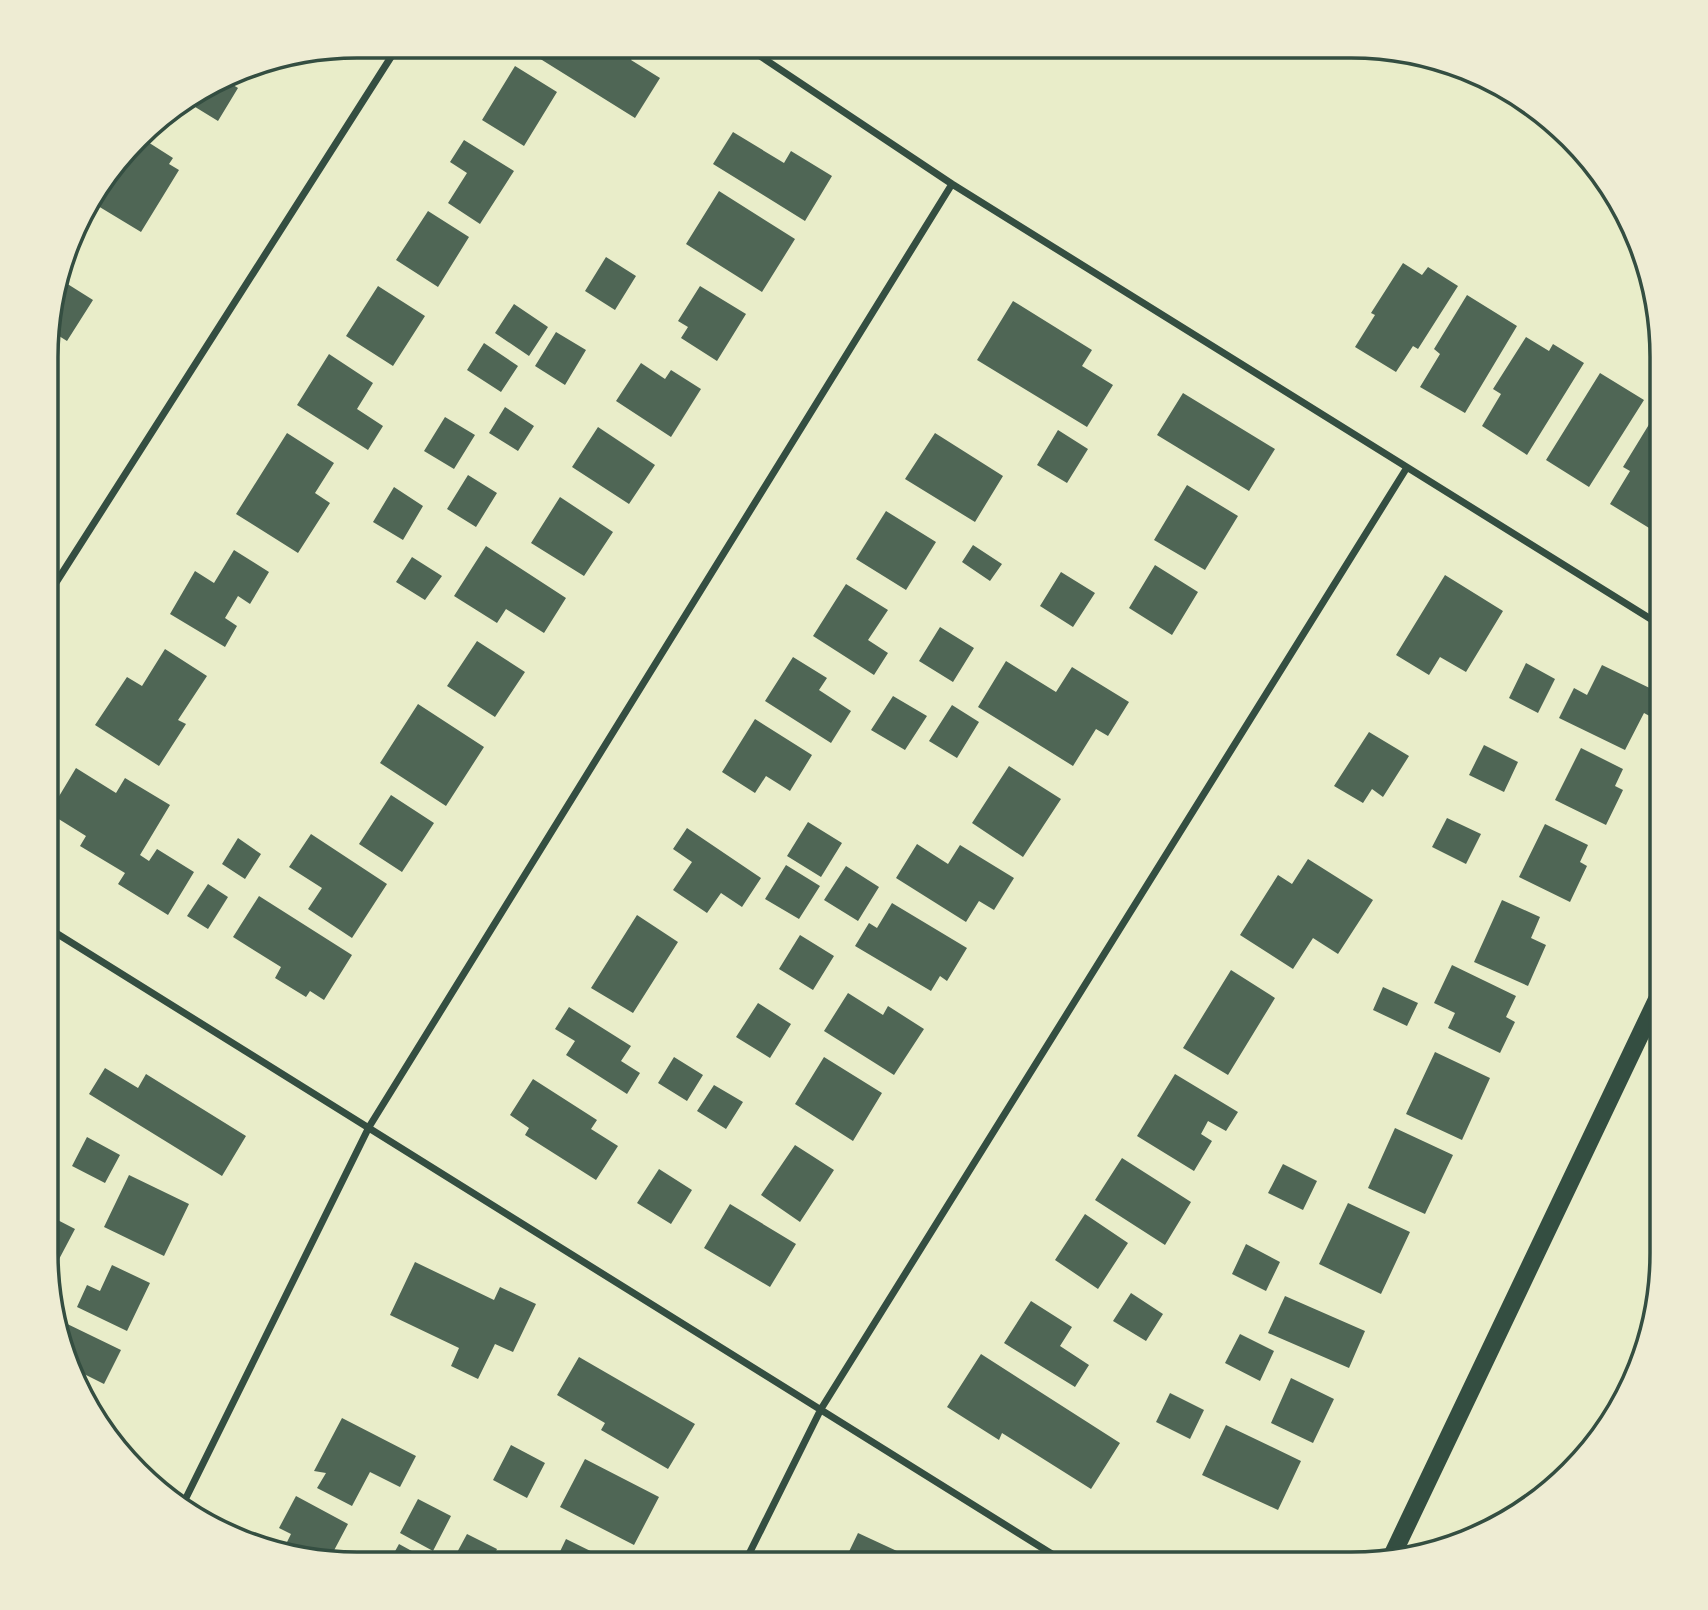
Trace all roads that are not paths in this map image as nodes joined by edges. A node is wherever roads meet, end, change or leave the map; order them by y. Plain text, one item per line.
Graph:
1 (390, 58) edge
2 (762, 58) edge
3 (952, 184) junction
4 (1406, 469) junction
5 (58, 579) edge
6 (1650, 618) edge
7 (58, 934) edge
8 (1650, 1014) edge
9 (369, 1127) junction
10 (821, 1409) junction
11 (186, 1498) edge
12 (1395, 1549) edge
13 (750, 1552) edge
14 (1049, 1552) edge

1 - 5 street
2 - 3 street
3 - 4 street
3 - 9 street
4 - 6 street
4 - 10 street
7 - 9 street
8 - 12 main road
9 - 10 street
9 - 11 street
10 - 13 street
10 - 14 street

